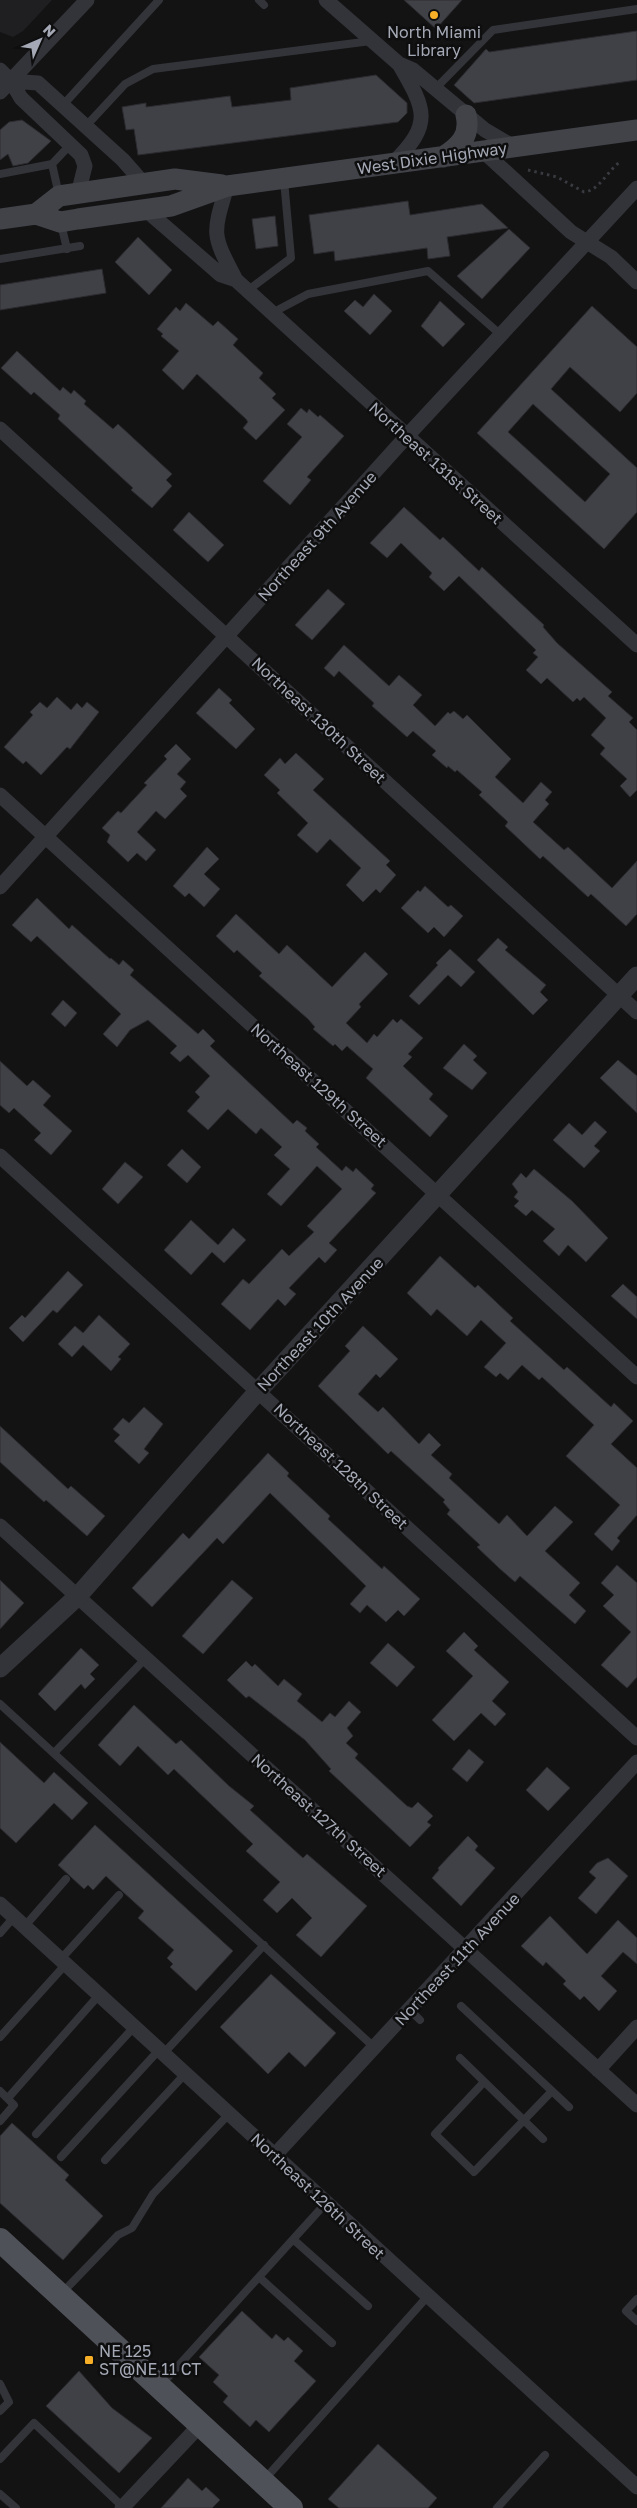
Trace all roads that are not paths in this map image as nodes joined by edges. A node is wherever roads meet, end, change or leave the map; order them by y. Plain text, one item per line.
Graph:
1 (87, 0) edge
2 (159, 0) edge
3 (326, 0) edge
4 (637, 9) edge
5 (371, 41) junction
6 (399, 64) junction
7 (6, 75) edge
8 (436, 88) junction
9 (0, 92) edge
10 (63, 105) junction
11 (466, 116) junction
12 (86, 126) junction
13 (637, 130) edge
14 (71, 144) junction
15 (514, 147) junction
16 (483, 151) junction
17 (443, 157) junction
18 (393, 163) junction
19 (52, 164) junction
20 (0, 174) edge
21 (284, 178) junction
22 (144, 184) junction
23 (227, 186) junction
24 (637, 188) edge
25 (68, 195) junction
26 (146, 210) junction
27 (36, 214) junction
28 (0, 219) edge
29 (60, 222) junction
30 (587, 243) junction
31 (80, 246) dead end
32 (66, 248) junction
33 (0, 259) edge
34 (636, 278) edge
35 (236, 280) junction
36 (248, 291) junction
37 (272, 313) junction
38 (501, 336) junction
39 (0, 429) edge
40 (407, 436) junction
41 (226, 635) junction
42 (637, 645) edge
43 (0, 794) edge
44 (46, 836) junction
45 (0, 887) edge
46 (637, 976) edge
47 (619, 996) junction
48 (637, 1012) edge
49 (0, 1156) edge
50 (438, 1195) junction
51 (637, 1377) edge
52 (259, 1390) junction
53 (0, 1526) edge
54 (78, 1596) junction
55 (146, 1658) junction
56 (0, 1668) edge
57 (0, 1704) edge
58 (637, 1738) edge
59 (54, 1753) junction
60 (637, 1762) edge
61 (66, 1879) dead end
62 (119, 1895) dead end
63 (0, 1904) edge
64 (19, 1922) junction
65 (0, 1933) edge
66 (264, 1945) junction
67 (467, 1949) junction
68 (63, 1962) junction
69 (99, 1995) junction
70 (461, 2006) dead end
71 (134, 2027) junction
72 (637, 2027) edge
73 (0, 2037) edge
74 (375, 2048) junction
75 (161, 2052) junction
76 (460, 2058) dead end
77 (598, 2070) junction
78 (185, 2074) junction
79 (484, 2082) junction
80 (0, 2090) edge
81 (552, 2091) junction
82 (8, 2098) junction
83 (637, 2105) edge
84 (569, 2107) dead end
85 (229, 2114) junction
86 (0, 2121) edge
87 (525, 2121) junction
88 (36, 2134) dead end
89 (542, 2138) dead end
90 (275, 2155) junction
91 (61, 2157) dead end
92 (106, 2160) dead end
93 (326, 2204) junction
94 (0, 2240) edge
95 (294, 2240) junction
96 (259, 2277) junction
97 (60, 2295) junction
98 (427, 2297) junction
99 (637, 2300) edge
100 (368, 2306) dead end
101 (637, 2321) edge
102 (332, 2343) dead end
103 (0, 2384) edge
104 (159, 2386) junction
105 (0, 2412) edge
106 (201, 2424) junction
107 (545, 2455) dead end
108 (0, 2459) edge
109 (263, 2482) junction
110 (637, 2487) edge
111 (0, 2494) edge
112 (122, 2507) edge
113 (16, 2508) edge
114 (291, 2508) edge
115 (497, 2508) edge

1 - 7 street
2 - 10 lane
3 - 5 street
4 - 8 lane
5 - 6 street
5 - 12 lane
6 - 8 street
6 - 18 street
7 - 9 street
7 - 10 street
7 - 14 street
8 - 11 street
10 - 12 street
11 - 15 street
11 - 17 main road
12 - 22 street
13 - 15 main road, West Dixie Highway
14 - 19 lane
14 - 25 street
15 - 16 main road, West Dixie Highway
16 - 17 main road, West Dixie Highway
16 - 30 street
17 - 18 main road, West Dixie Highway
18 - 21 main road, West Dixie Highway
19 - 20 lane
19 - 25 lane
21 - 23 main road, West Dixie Highway
21 - 36 lane
22 - 23 main road, West Dixie Highway
22 - 25 main road, West Dixie Highway
23 - 26 main road, West Dixie Highway
23 - 35 street, Northeast 131st Street
24 - 30 street, Northeast 9th Avenue
25 - 27 main road, West Dixie Highway
26 - 29 main road, West Dixie Highway
26 - 35 street, Northeast 131st Street
27 - 28 main road, West Dixie Highway
27 - 29 main road, West Dixie Highway
29 - 32 lane
30 - 34 street
30 - 38 street, Northeast 9th Avenue
31 - 32 lane
32 - 33 lane
35 - 36 street, Northeast 131st Street
36 - 37 street, Northeast 131st Street
37 - 38 lane
37 - 40 street, Northeast 131st Street
38 - 40 street, Northeast 9th Avenue
39 - 41 street, Northeast 130th Street
40 - 41 street, Northeast 9th Avenue
40 - 42 street, Northeast 131st Street
41 - 44 street, Northeast 9th Avenue
41 - 47 street, Northeast 130th Street
43 - 44 street, Northeast 129th Street
44 - 45 street, Northeast 9th Avenue
44 - 50 street, Northeast 129th Street
46 - 47 street, Northeast 10th Avenue
47 - 48 street, Northeast 130th Street
47 - 50 street, Northeast 10th Avenue
49 - 52 street, Northeast 128th Street
50 - 51 street, Northeast 129th Street
50 - 52 street, Northeast 10th Avenue
52 - 54 street, Northeast 10th Avenue
52 - 58 street, Northeast 128th Street
53 - 54 street, Northeast 127th Street
54 - 55 street, Northeast 127th Street
54 - 56 street, Northeast 10th Avenue
55 - 59 lane
55 - 67 street, Northeast 127th Street
57 - 59 lane
59 - 66 lane
60 - 67 street, Northeast 11th Avenue
61 - 64 lane
62 - 68 lane
63 - 64 street, Northeast 126th Street
64 - 65 lane
64 - 68 street, Northeast 126th Street
66 - 74 lane
66 - 75 lane
67 - 74 street, Northeast 11th Avenue
67 - 77 street, Northeast 127th Street
68 - 69 street, Northeast 126th Street
68 - 73 lane
69 - 71 street, Northeast 126th Street
69 - 82 lane
70 - 81 lane
71 - 75 street, Northeast 126th Street
71 - 88 lane
72 - 77 street
74 - 90 street, Northeast 11th Avenue
75 - 78 street, Northeast 126th Street
75 - 91 lane
76 - 79 lane
77 - 83 street, Northeast 127th Street
78 - 85 street, Northeast 126th Street
78 - 92 lane
79 - 87 lane
79 - 87 lane
80 - 82 lane
81 - 84 lane
81 - 87 lane
82 - 86 lane
85 - 90 street, Northeast 126th Street
85 - 97 lane
87 - 89 lane
90 - 93 street, Northeast 126th Street
93 - 95 lane
93 - 98 street, Northeast 126th Street
94 - 97 main road
95 - 96 lane
95 - 100 lane
96 - 102 lane
96 - 104 lane
97 - 104 main road
98 - 109 lane
98 - 110 street, Northeast 126th Street
99 - 101 lane
103 - 105 lane
104 - 106 main road
106 - 109 main road
106 - 112 street
107 - 115 lane
108 - 112 lane
109 - 114 main road
111 - 113 lane

